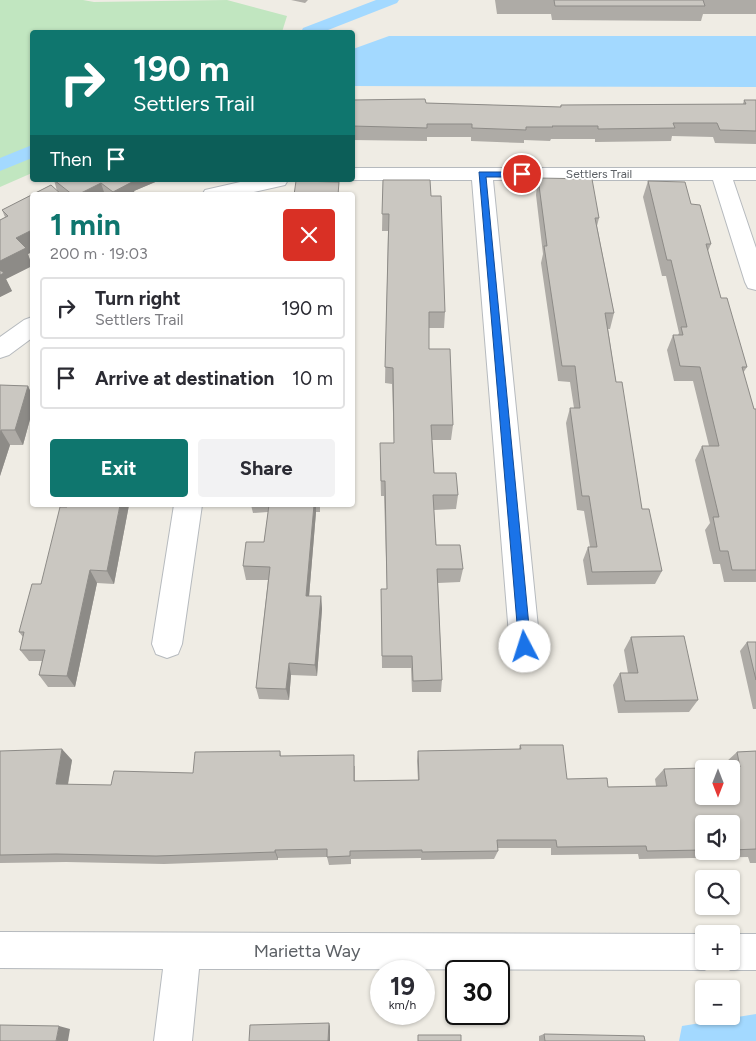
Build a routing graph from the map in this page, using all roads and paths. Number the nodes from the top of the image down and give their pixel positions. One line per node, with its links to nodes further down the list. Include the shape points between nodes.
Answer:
1 (355, 174): 2 (street, Settlers Trail)
2 (482, 174): 3 (street, Settlers Trail); 12 (street)
3 (720, 174): 4 (street, Settlers Trail); 7 (street)
4 (756, 174)
5 (269, 182): 6 (street)
6 (225, 192)
7 (756, 282)
8 (30, 327): 9 (street)
9 (0, 349)
10 (188, 507): 11 (street)
11 (167, 644)
12 (525, 647)
13 (0, 950): 14 (street, Marietta Way)
14 (184, 950): 15 (street, Marietta Way); 18 (street)
15 (695, 952)
16 (740, 952): 17 (street)
17 (756, 952)
18 (173, 1041)

